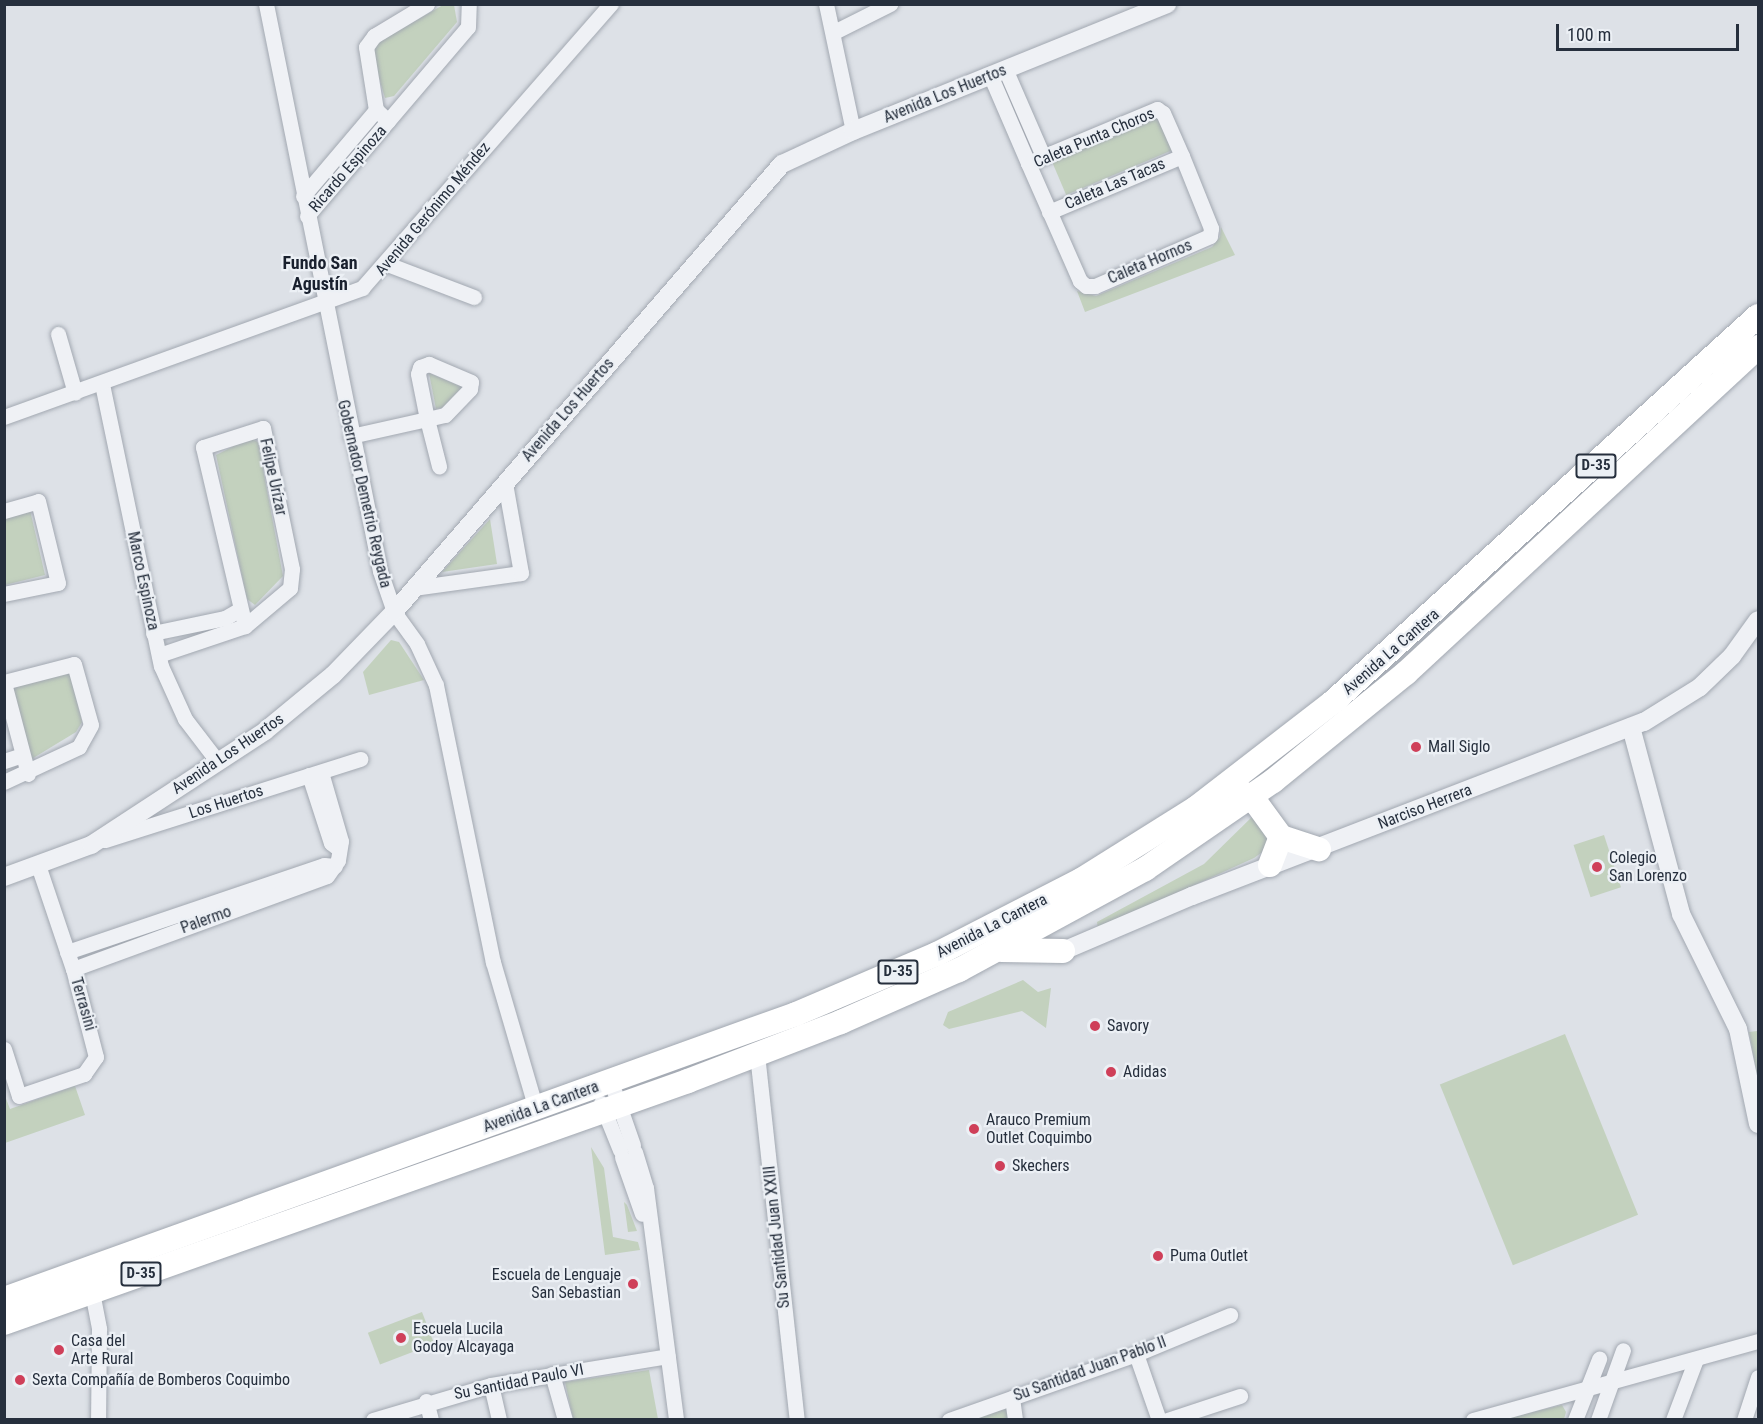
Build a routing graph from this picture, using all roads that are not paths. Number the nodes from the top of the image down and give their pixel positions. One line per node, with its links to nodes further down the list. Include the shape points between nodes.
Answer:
1 (427, 4): 10 (street, Ricardo Espinoza, via 368,43 365,56)
2 (469, 4): 11 (street, Ricardo Espinoza, via 468,27)
3 (611, 4): 19 (street, Avenida Gerónimo Méndez)
4 (826, 4): 8 (street)
5 (890, 4): 8 (street)
6 (268, 6): 16 (street, Gobernador Demetrio Reygada)
7 (1160, 6): 9 (street, Avenida Los Huertos)
8 (834, 32): 12 (street)
9 (998, 74): 12 (street, Avenida Los Huertos); 13 (street); 15 (street)
10 (376, 110): 11 (street, Ricardo Espinoza); 16 (street, Ricardo Espinoza)
11 (388, 121): 18 (street, Ricardo Espinoza)
12 (853, 131): 31 (street, Avenida Los Huertos, via 789,160 776,170)
13 (1043, 156): 14 (street, Caleta Punta Choros, via 1157,109 1163,113); 15 (street, Caleta Punta Choros)
14 (1182, 156): 17 (street, Caleta Las Tacas); 17 (street, Caleta Hornos, via 1211,228 1208,238 1090,286 1080,281)
15 (1028, 163): 17 (street, Caleta Punta Choros)
16 (303, 196): 18 (street, Gobernador Demetrio Reygada)
17 (1049, 212)
18 (307, 216): 21 (street, Gobernador Demetrio Reygada)
19 (387, 264): 20 (street); 21 (street, Avenida Gerónimo Méndez, via 362,288)
20 (474, 297)
21 (324, 305): 25 (street, Avenida Gerónimo Méndez); 29 (street, Gobernador Demetrio Reygada)
22 (1758, 316): 51 (highway, Avenida La Cantera / D-35, via 1393,652)
23 (58, 334): 26 (street)
24 (1758, 347): 52 (highway, Avenida La Cantera / D-35, via 1406,673)
25 (102, 384): 26 (street, Avenida Gerónimo Méndez); 39 (street, Marco Espinoza)
26 (75, 393): 27 (street, Avenida Gerónimo Méndez)
27 (4, 417)
28 (428, 419): 28 (street, via 445,415 471,384 468,378 429,364 418,371); 29 (street); 30 (street)
29 (351, 436): 36 (street, Gobernador Demetrio Reygada, via 380,571)
30 (439, 466)
31 (505, 483): 33 (street, Avenida Los Huertos); 33 (street, via 521,573)
32 (4, 511): 34 (street, via 38,501 58,583)
33 (413, 588): 36 (street, Avenida Los Huertos)
34 (4, 594)
35 (239, 610): 38 (street, Felipe Urízar); 38 (street, Felipe Urízar, via 203,447 263,428 293,576 286,592); 39 (street, via 225,618)
36 (394, 612): 47 (street, Avenida Los Huertos, via 313,694); 69 (street, Gobernador Demetrio Reygada, via 417,644 436,686 493,962)
37 (1758, 620): 40 (street, Narciso Herrera)
38 (245, 626): 41 (street, Felipe Urízar)
39 (153, 633): 41 (street, Marco Espinoza)
40 (1752, 637): 43 (street, Narciso Herrera, via 1700,687)
41 (159, 655): 47 (street, Marco Espinoza, via 177,704)
42 (4, 683): 44 (street); 48 (street, via 74,664 91,725 79,747)
43 (1631, 728): 55 (street, Narciso Herrera); 70 (street, via 1682,914 1738,1029)
44 (22, 754): 46 (street); 48 (street)
45 (360, 759): 49 (street, Los Huertos)
46 (4, 760)
47 (218, 762): 54 (street, Avenida Los Huertos)
48 (28, 774): 50 (street)
49 (315, 774): 54 (street, Los Huertos); 58 (street, via 331,843 339,849)
50 (4, 782)
51 (1229, 784): 52 (highway); 60 (highway, Avenida La Cantera / D-35)
52 (1250, 798): 53 (highway); 60 (highway, Avenida La Cantera / D-35, via 1145,870)
53 (1281, 837): 55 (highway); 57 (highway)
54 (91, 845): 56 (street, Avenida Los Huertos)
55 (1318, 849): 57 (street, Narciso Herrera)
56 (38, 865): 59 (street, Avenida Los Huertos); 63 (street, Terrasini)
57 (1270, 865): 62 (street, Narciso Herrera)
58 (335, 866): 63 (street, Palermo, via 324,865); 64 (street, Palermo, via 327,876)
59 (4, 877)
60 (1036, 917): 61 (highway, Avenida La Cantera / D-35); 62 (highway, via 1050,946); 67 (highway, Avenida La Cantera / D-35)
61 (996, 951): 62 (highway); 66 (highway, Avenida La Cantera / D-35, via 882,1004)
62 (1063, 951)
63 (67, 952): 64 (street, Terrasini)
64 (73, 969): 65 (street, Terrasini, via 96,1052 93,1066 84,1074 19,1096)
65 (4, 1049)
66 (757, 1054): 68 (highway, Avenida La Cantera / D-35); 95 (street, Su Santidad Juan XXIII)
67 (603, 1085): 68 (street); 69 (highway, Avenida La Cantera / D-35)
68 (611, 1108): 71 (highway, Avenida La Cantera / D-35); 78 (street, via 649,1234)
69 (536, 1109): 72 (highway, Avenida La Cantera / D-35)
70 (1758, 1124)
71 (92, 1292): 74 (highway, Avenida La Cantera / D-35); 89 (street, via 99,1329)
72 (4, 1299)
73 (1230, 1315): 77 (street, Su Santidad Juan Pablo II)
74 (4, 1323)
75 (1758, 1341): 80 (street)
76 (1623, 1350): 83 (street)
77 (1136, 1354): 87 (street, Su Santidad Juan Pablo II); 98 (street)
78 (668, 1356): 81 (street, Su Santidad Paulo VI); 94 (street)
79 (1599, 1359): 85 (street)
80 (1696, 1359): 83 (street); 103 (street)
81 (552, 1374): 84 (street, Su Santidad Paulo VI); 93 (street)
82 (1758, 1377): 104 (street)
83 (1611, 1382): 85 (street); 102 (street)
84 (490, 1385): 88 (street, Su Santidad Paulo VI); 92 (street)
85 (1587, 1389): 100 (street); 101 (street)
86 (1240, 1396): 99 (street)
87 (1012, 1398): 96 (street, Su Santidad Juan Pablo II); 97 (street)
88 (426, 1401): 90 (street, Su Santidad Paulo VI); 91 (street)
89 (98, 1419)
90 (373, 1419)
91 (431, 1419)
92 (499, 1419)
93 (565, 1419)
94 (676, 1419)
95 (797, 1419)
96 (949, 1419)
97 (1015, 1419)
98 (1159, 1419)
99 (1167, 1419)
100 (1473, 1419)
101 (1575, 1419)
102 (1598, 1419)
103 (1674, 1419)
104 (1744, 1419)

